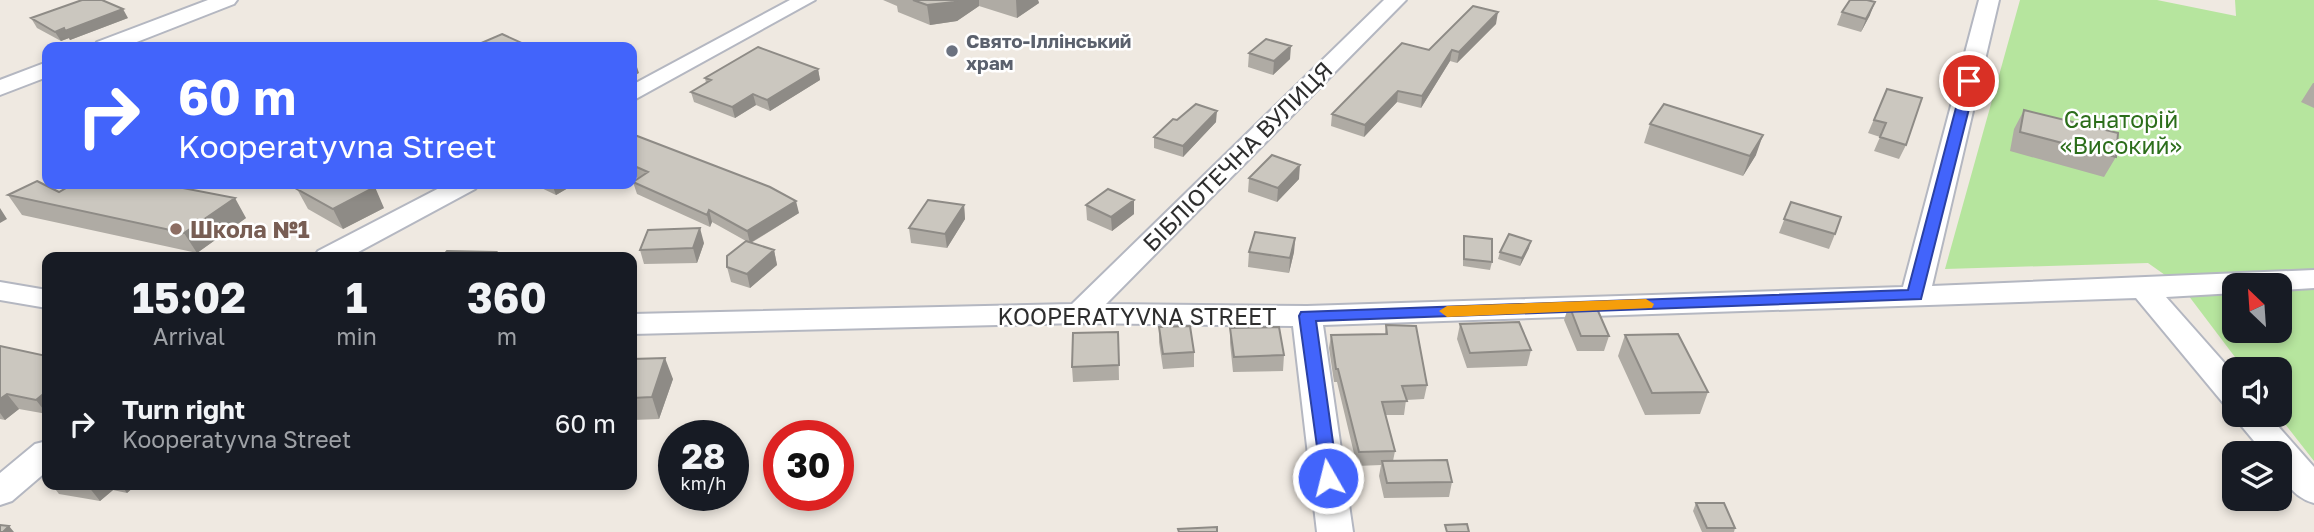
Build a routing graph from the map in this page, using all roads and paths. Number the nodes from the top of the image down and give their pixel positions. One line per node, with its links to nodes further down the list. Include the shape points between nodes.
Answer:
1 (227, 0): 5 (street)
2 (805, 0): 8 (street)
3 (1396, 0): 16 (street, БІБЛІОТЕЧНА ВУЛИЦЯ)
4 (1989, 0): 14 (street)
5 (118, 42)
6 (42, 71): 7 (street)
7 (0, 88)
8 (637, 91)
9 (457, 189): 10 (street)
10 (337, 252)
11 (2314, 279): 12 (street, KOOPERATYVNA STREET)
12 (2143, 288): 14 (street, KOOPERATYVNA STREET); 19 (street)
13 (0, 291): 15 (street)
14 (1915, 296): 17 (street, KOOPERATYVNA STREET)
15 (42, 298)
16 (1080, 313): 17 (street, KOOPERATYVNA STREET); 18 (street, KOOPERATYVNA STREET)
17 (1307, 316): 24 (street)
18 (637, 324)
19 (2222, 381)
20 (2260, 427): 22 (street)
21 (42, 457): 23 (street)
22 (2314, 490)
23 (0, 492)
24 (1335, 532)

